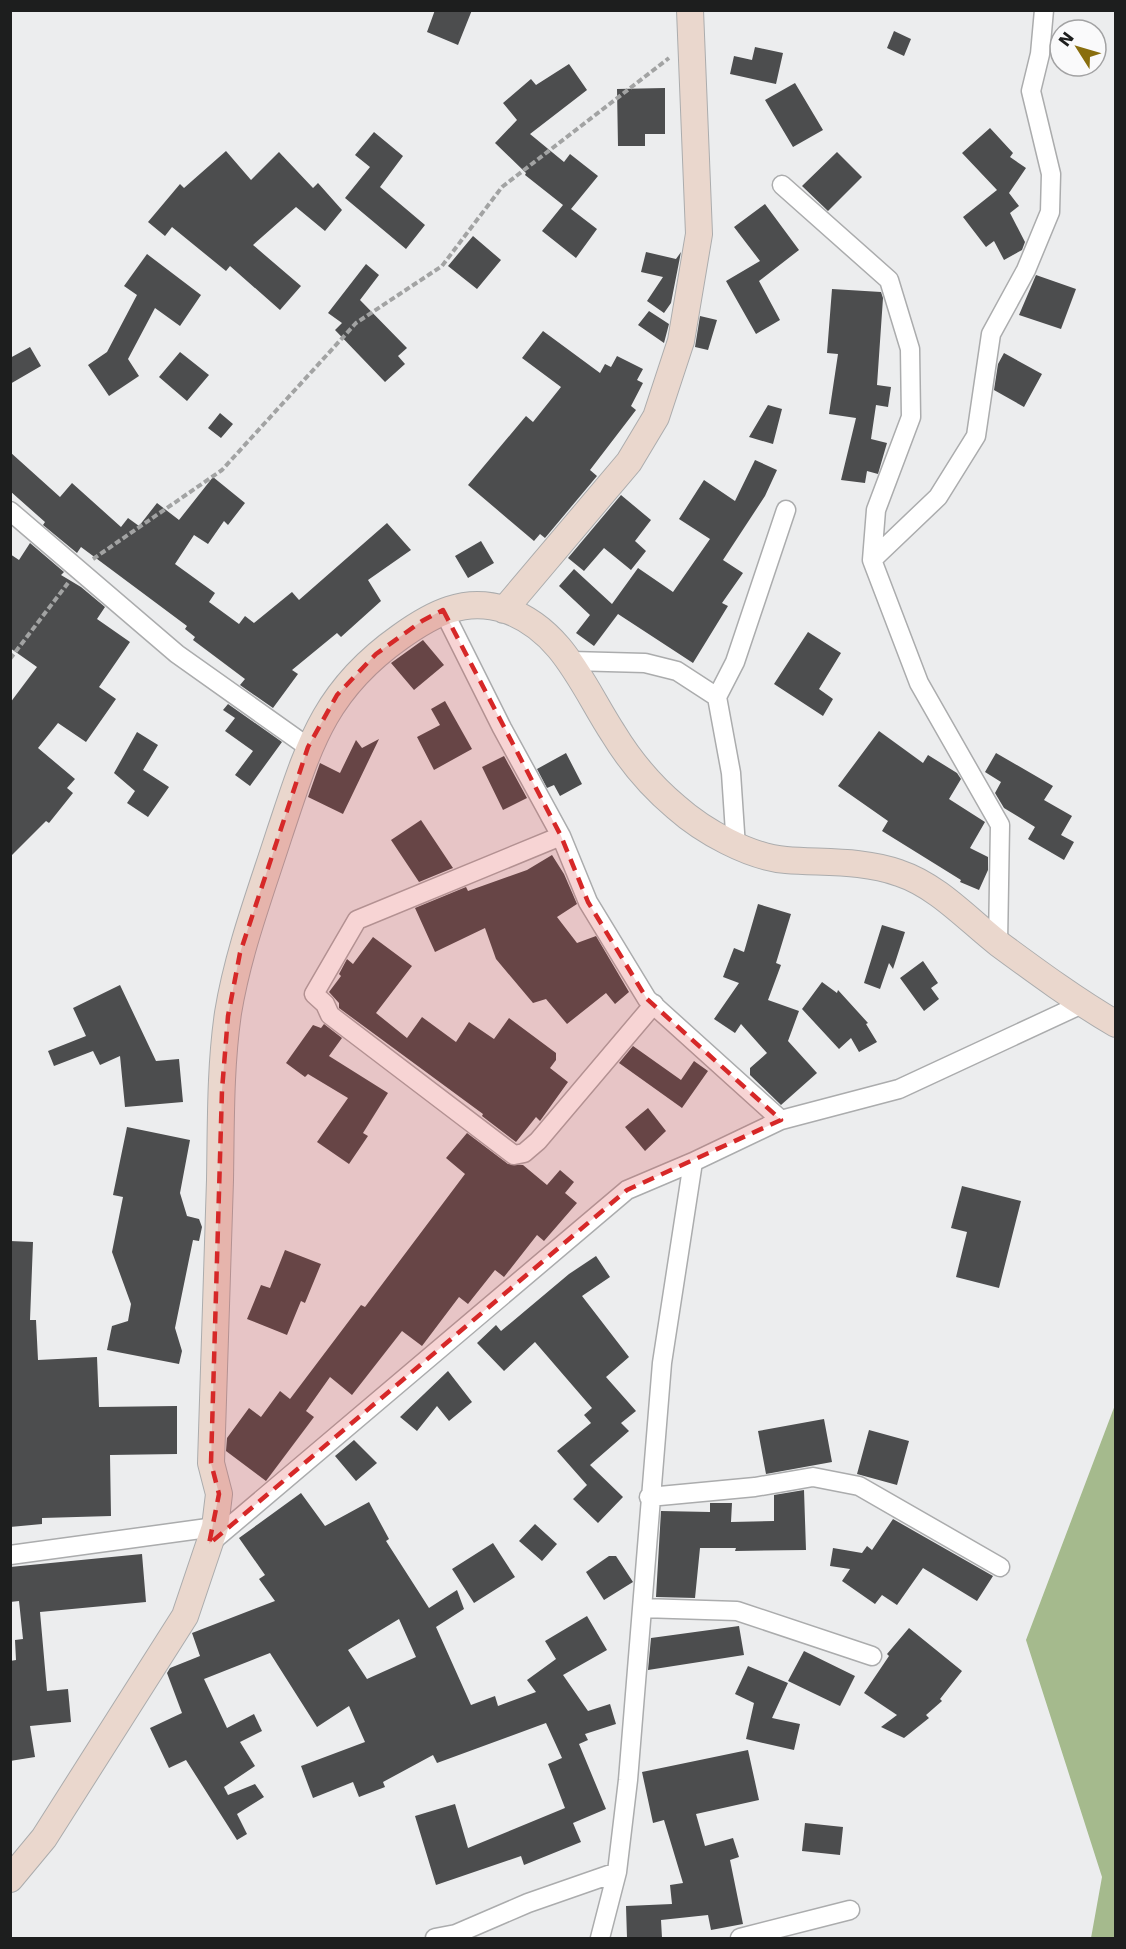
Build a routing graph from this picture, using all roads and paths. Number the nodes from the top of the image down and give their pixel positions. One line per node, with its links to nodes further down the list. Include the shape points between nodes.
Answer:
1 (690, 10): 3 (main road)
2 (1044, 10): 7 (street, via 1040,54 1031,91 1051,174 1050,212 1026,270 991,334 976,436 938,497)
3 (691, 41): 8 (path, via 502,187 442,266 356,324 222,470); 10 (main road, via 699,234 681,341 660,406 629,462)
4 (782, 185): 7 (street, via 890,280 910,349 910,417 876,510)
5 (786, 510): 13 (street, via 735,662)
6 (10, 511): 8 (street)
7 (872, 560): 17 (street, via 919,683 1000,825)
8 (78, 569): 11 (path); 14 (street, via 177,654)
9 (443, 610): 10 (main road, via 469,604); 14 (main road, via 376,654 337,695); 15 (street)
10 (504, 610): 12 (main road, via 531,623)
11 (10, 658)
12 (571, 662): 13 (street, via 645,663 678,671); 16 (main road, via 643,775 678,810)
13 (717, 697): 16 (street, via 730,773)
14 (308, 747): 24 (main road, via 240,953 228,1016 222,1090 212,1463 219,1494)
15 (561, 836): 18 (street, via 588,902 647,999); 18 (street, via 357,920 314,994 330,1015 514,1155 524,1153 538,1141)
16 (736, 847): 17 (main road, via 780,860 844,862 899,873 929,887)
17 (998, 943): 19 (main road)
18 (654, 1004): 21 (street)
19 (1082, 1004): 20 (main road); 21 (street, via 899,1089)
20 (1116, 1024)
21 (780, 1120): 22 (street)
22 (693, 1162): 23 (street, via 662,1363); 24 (street, via 627,1190)
23 (649, 1497): 26 (street, via 813,1477 859,1486); 27 (street)
24 (212, 1535): 25 (street); 30 (main road, via 185,1616 45,1838)
25 (10, 1555)
26 (1000, 1567)
27 (642, 1608): 28 (street, via 737,1611); 29 (street)
28 (872, 1656)
29 (617, 1872): 32 (street, via 528,1903 456,1934); 33 (street)
30 (10, 1879)
31 (850, 1910): 34 (street)
32 (435, 1938)
33 (600, 1938)
34 (740, 1938)

